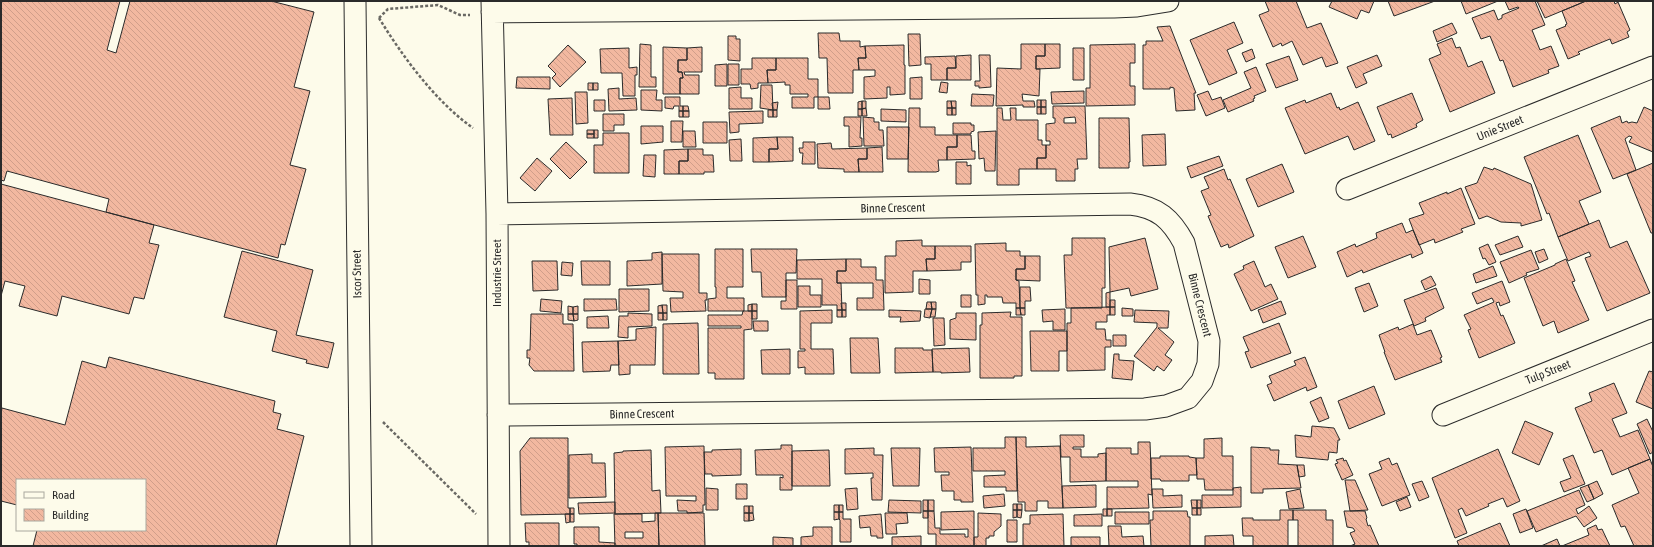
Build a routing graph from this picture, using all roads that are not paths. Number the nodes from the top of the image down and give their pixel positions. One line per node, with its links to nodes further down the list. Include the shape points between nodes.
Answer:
1 (1168, 1): 3 (street, via 1114,7)
2 (355, 3): 11 (street, Iscor Street)
3 (492, 6): 6 (street, Industrie Street)
4 (1653, 67): 5 (street, Unie Street)
5 (1347, 189)
6 (497, 214): 8 (street, Industrie Street); 8 (street, Binne Crescent, via 1130,204 1153,209 1177,230 1184,243 1209,341 1208,364 1202,380 1188,398 1166,406 1145,409)
7 (1653, 330): 9 (street, Tulp Street)
8 (498, 415): 10 (street, Industrie Street)
9 (1442, 415)
10 (499, 542)
11 (361, 546)

